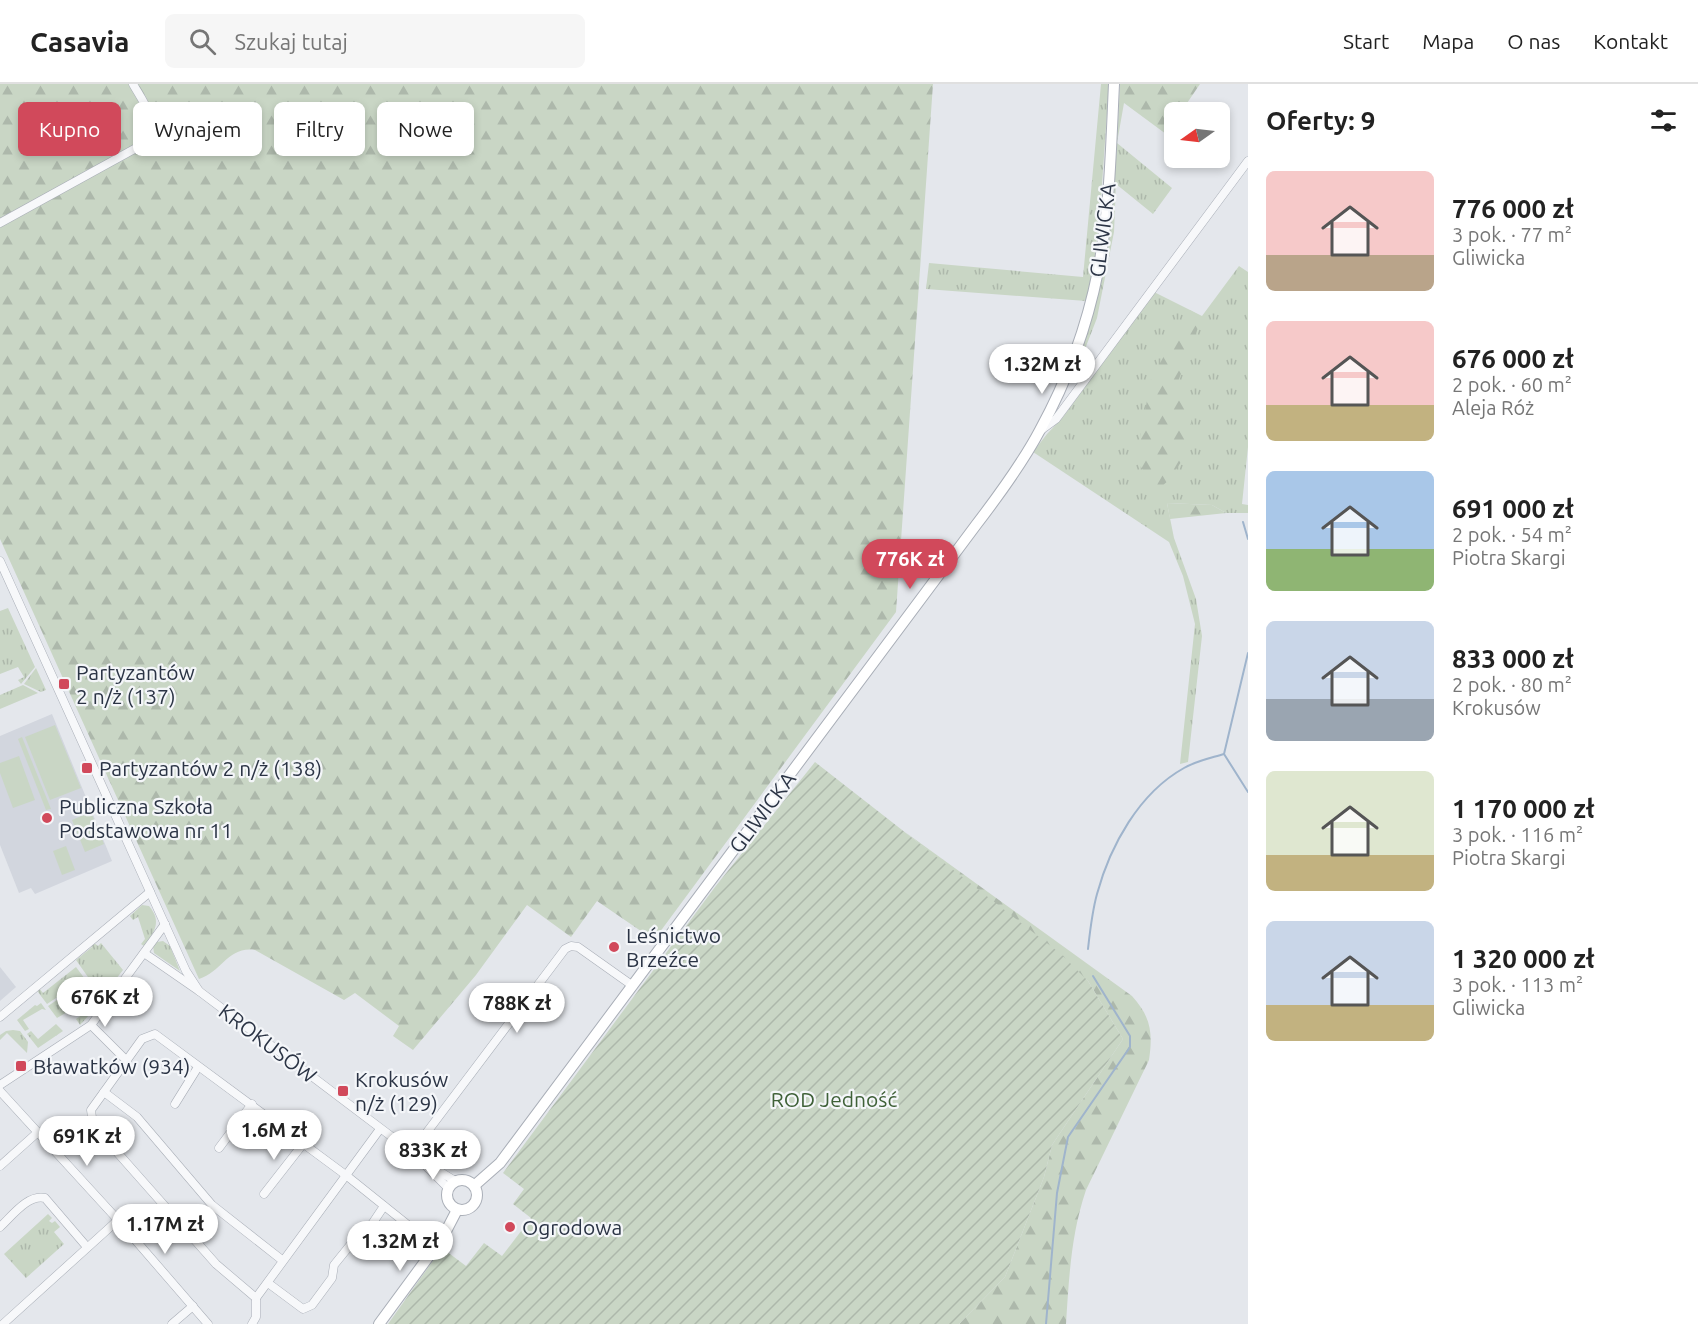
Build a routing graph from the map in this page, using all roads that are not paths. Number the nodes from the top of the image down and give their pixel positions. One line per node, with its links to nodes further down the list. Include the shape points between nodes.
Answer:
1 (133, 84): 4 (street, via 150,114 152,129 147,142)
2 (1114, 84): 5 (main road, GLIWICKA, via 1101,253 1089,308)
3 (1248, 160): 6 (street, GLIWICKA)
4 (0, 223)
5 (1067, 371): 6 (street); 7 (main road, GLIWICKA)
6 (1085, 380): 7 (street, GLIWICKA, via 1056,419)
7 (1040, 431): 12 (main road, GLIWICKA, via 1018,468)
8 (0, 561): 9 (street)
9 (150, 892): 10 (street); 14 (street)
10 (165, 924): 11 (street); 13 (street)
11 (144, 953): 13 (street, KROKUSÓW); 15 (street)
12 (633, 986): 27 (street, via 578,947 565,950); 31 (main road, GLIWICKA, via 500,1163)
13 (199, 991): 23 (street, KROKUSÓW)
14 (0, 1017)
15 (91, 1025): 16 (street); 18 (street)
16 (127, 1061): 17 (street, via 142,1040 155,1034); 20 (street)
17 (198, 1068): 21 (street); 22 (street)
18 (0, 1085)
19 (0, 1091): 24 (street)
20 (104, 1092): 39 (street, via 137,1117 212,1205); 41 (street, via 91,1110 93,1125 216,1264)
21 (175, 1104)
22 (252, 1104): 25 (street); 26 (street)
23 (380, 1129): 27 (street, KROKUSÓW); 29 (street)
24 (38, 1132): 28 (street); 35 (street)
25 (303, 1144): 29 (street); 32 (street)
26 (219, 1148)
27 (412, 1152): 30 (street, KROKUSÓW)
28 (0, 1166)
29 (347, 1176): 33 (street); 39 (street)
30 (452, 1185): 31 (main road, via 466,1180); 34 (main road, via 448,1201)
31 (475, 1185): 34 (main road, via 478,1197 474,1205)
32 (264, 1194)
33 (384, 1206): 37 (street); 40 (street, via 360,1242 351,1244 334,1265 332,1278 312,1305 303,1310)
34 (457, 1210): 48 (main road, via 443,1238)
35 (118, 1220): 38 (street); 42 (street)
36 (0, 1227): 38 (street, via 38,1196 45,1198)
37 (413, 1229)
38 (87, 1247): 44 (street)
39 (282, 1260): 40 (street)
40 (268, 1283): 41 (street)
41 (256, 1298): 43 (street)
42 (193, 1306): 45 (street); 46 (street)
43 (254, 1321): 47 (street)
44 (3, 1324)
45 (172, 1324)
46 (208, 1324)
47 (265, 1324)
48 (379, 1324)

